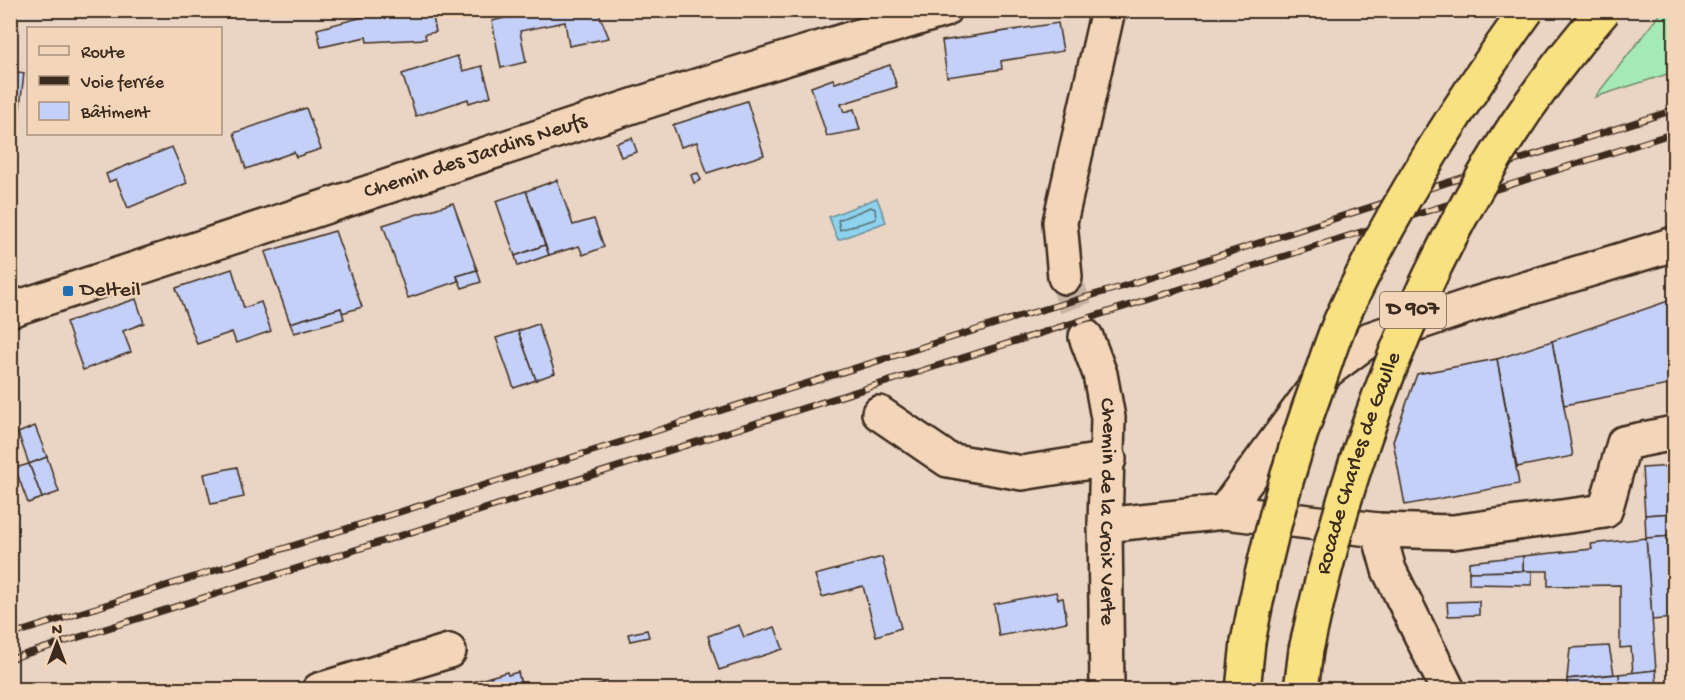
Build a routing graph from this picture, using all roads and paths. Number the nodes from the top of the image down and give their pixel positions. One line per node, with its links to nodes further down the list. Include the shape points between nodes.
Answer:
1 (944, 10): 7 (street, Chemin des Jardins Neufs, via 654,99)
2 (1108, 10): 6 (street, via 1060,222)
3 (1527, 10): 18 (highway, D 907, bridge, via 1429,156 1342,319 1303,423 1280,499 1258,588)
4 (1605, 10): 19 (highway, Rocade Charles de Gaulle / D 907, bridge, via 1563,57 1506,144 1457,222 1416,303 1343,498 1306,650)
5 (1674, 244): 12 (street, via 1370,339 1327,371)
6 (1065, 278)
7 (10, 310)
8 (1086, 337): 11 (street, Chemin de la Croix Verte, via 1100,374 1108,418)
9 (879, 413): 11 (street, via 948,460 1022,473)
10 (1674, 433): 14 (street, via 1624,443 1605,511 1453,532)
11 (1109, 459): 13 (street, Chemin de la Croix Verte)
12 (1224, 512): 13 (street); 14 (street)
13 (1105, 525): 17 (street, Chemin de la Croix Verte)
14 (1378, 530): 20 (street, via 1389,570)
15 (449, 651): 16 (street)
16 (319, 690)
17 (1107, 690)
18 (1243, 690)
19 (1301, 690)
20 (1448, 690)

